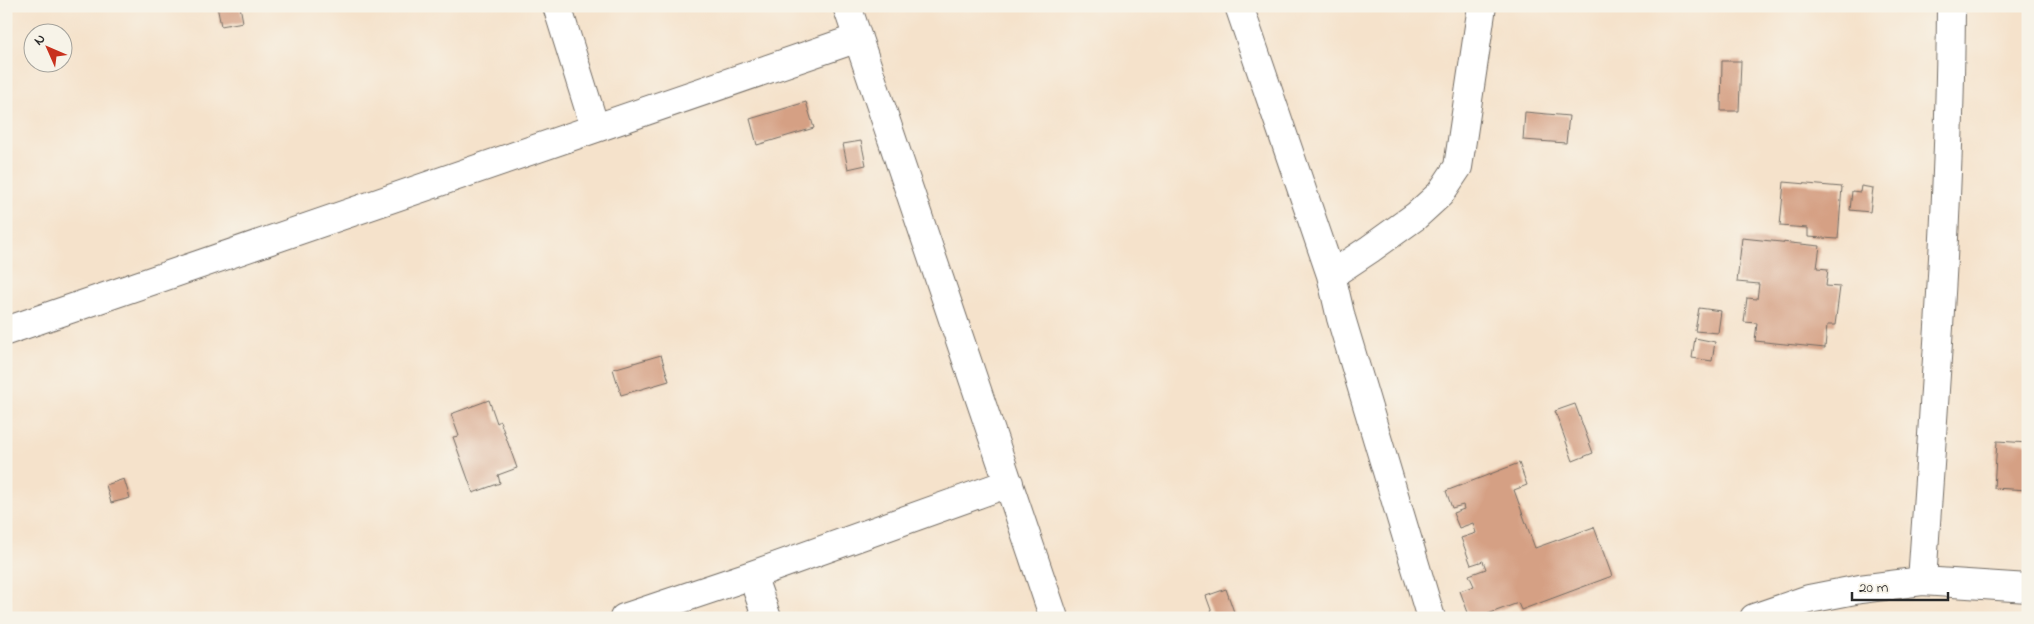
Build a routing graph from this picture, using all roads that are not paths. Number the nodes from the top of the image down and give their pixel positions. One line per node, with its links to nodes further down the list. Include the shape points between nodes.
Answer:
1 (557, 6): 7 (street)
2 (847, 6): 6 (street)
3 (1239, 6): 8 (street)
4 (1482, 6): 8 (street, via 1458,167 1440,194 1416,216)
5 (1951, 6): 12 (street, via 1939,327)
6 (858, 38): 7 (street); 10 (street)
7 (596, 128): 9 (street)
8 (1331, 275): 18 (street)
9 (6, 331)
10 (1008, 483): 11 (street); 17 (street)
11 (752, 575): 15 (street); 16 (street)
12 (1922, 581): 13 (street); 14 (street, via 1860,588)
13 (2028, 588)
14 (1800, 609): 19 (street)
15 (624, 618)
16 (767, 618)
17 (1054, 618)
18 (1431, 618)
19 (1754, 618)

